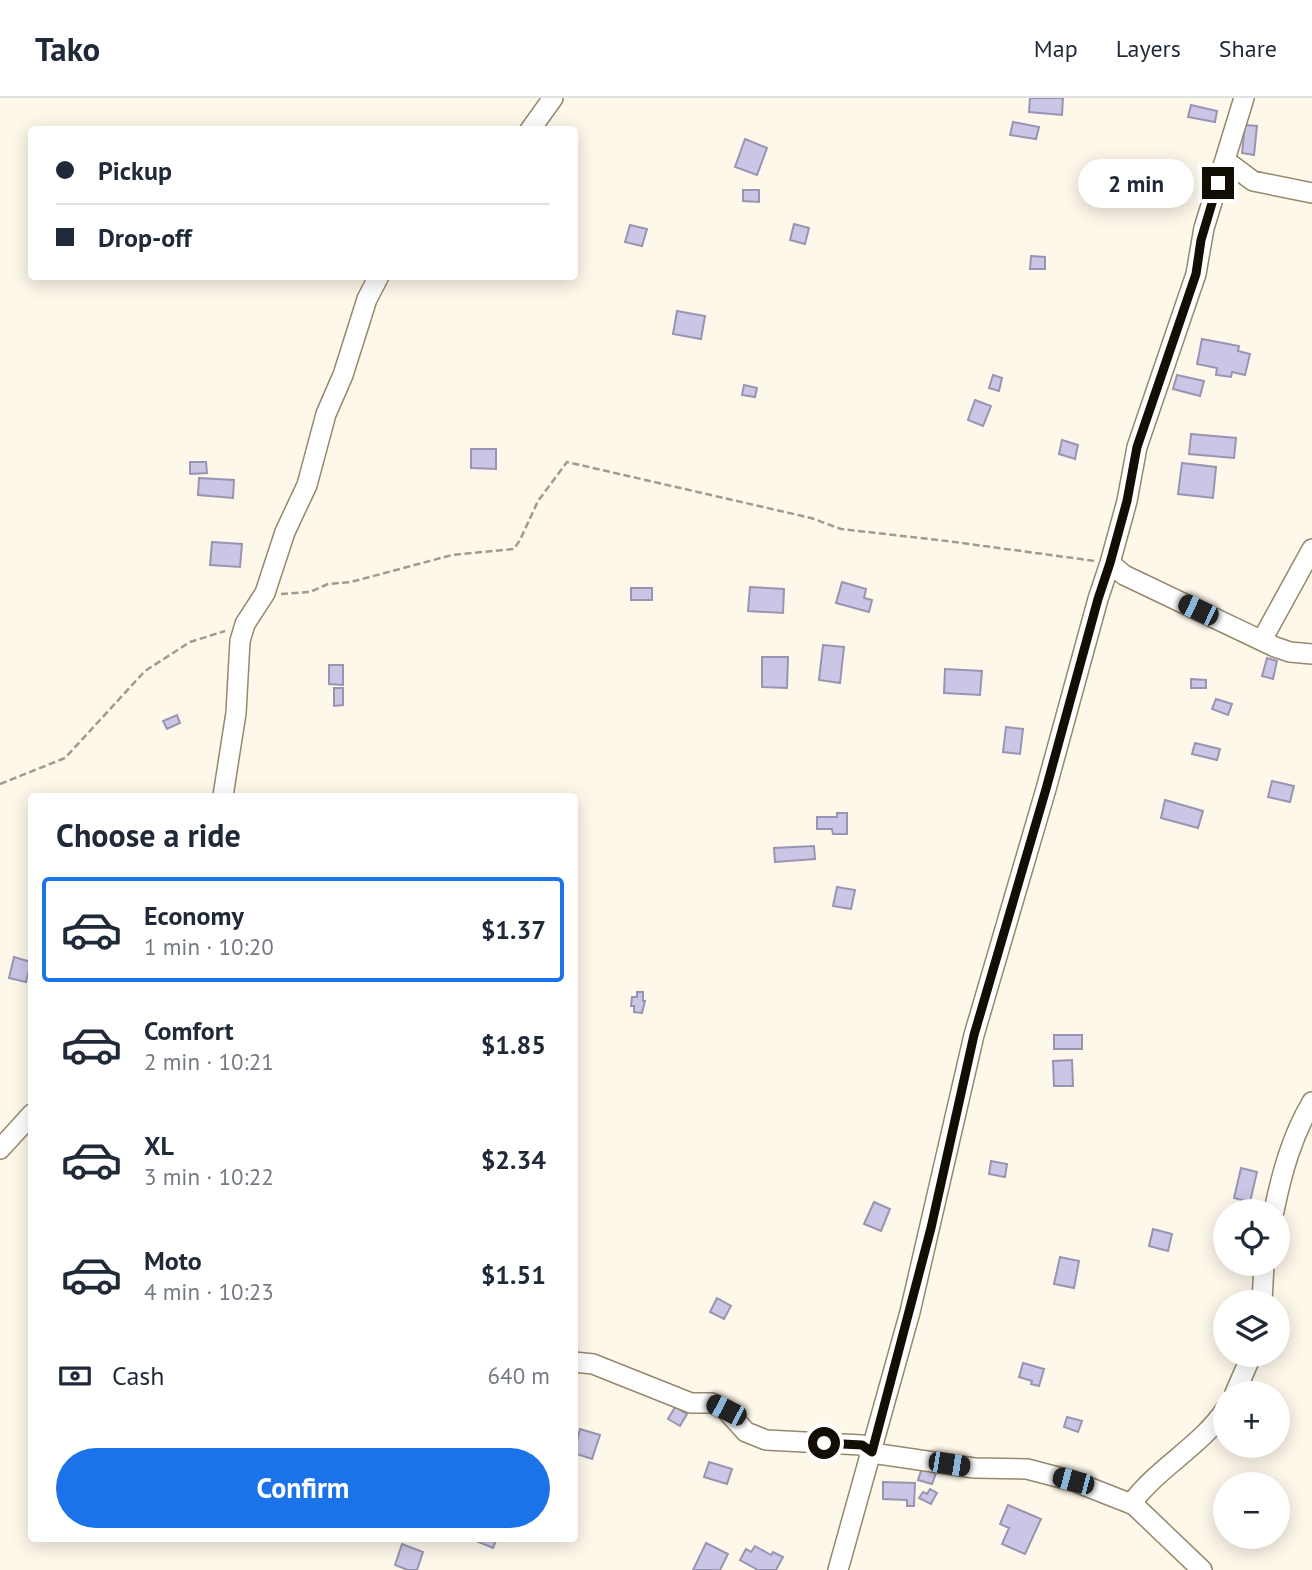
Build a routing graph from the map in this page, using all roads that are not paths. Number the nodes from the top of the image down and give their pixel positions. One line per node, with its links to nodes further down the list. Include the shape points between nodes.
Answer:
1 (553, 98): 3 (street)
2 (1244, 98): 4 (street)
3 (533, 126)
4 (1225, 160): 5 (street, via 1253,181); 8 (street, via 1204,228 1196,274 1137,447)
5 (1312, 193)
6 (377, 280): 11 (street, via 326,414 307,485 265,593 245,624)
7 (1312, 550): 9 (street)
8 (1110, 563): 9 (street, via 1124,575); 18 (street, via 974,1035 931,1228)
9 (1262, 640): 10 (street, via 1290,652)
10 (1312, 654)
11 (224, 793)
12 (1312, 1102): 15 (street, via 1296,1132)
13 (28, 1118): 14 (street)
14 (0, 1149)
15 (1277, 1199)
16 (578, 1362): 18 (street, via 593,1364 691,1403 712,1403 726,1410 746,1432 766,1440 862,1445)
17 (1213, 1424): 19 (street, via 1145,1484)
18 (872, 1452): 19 (street, via 974,1468 1027,1469); 20 (street)
19 (1130, 1504): 21 (street)
20 (838, 1570)
21 (1202, 1570)

